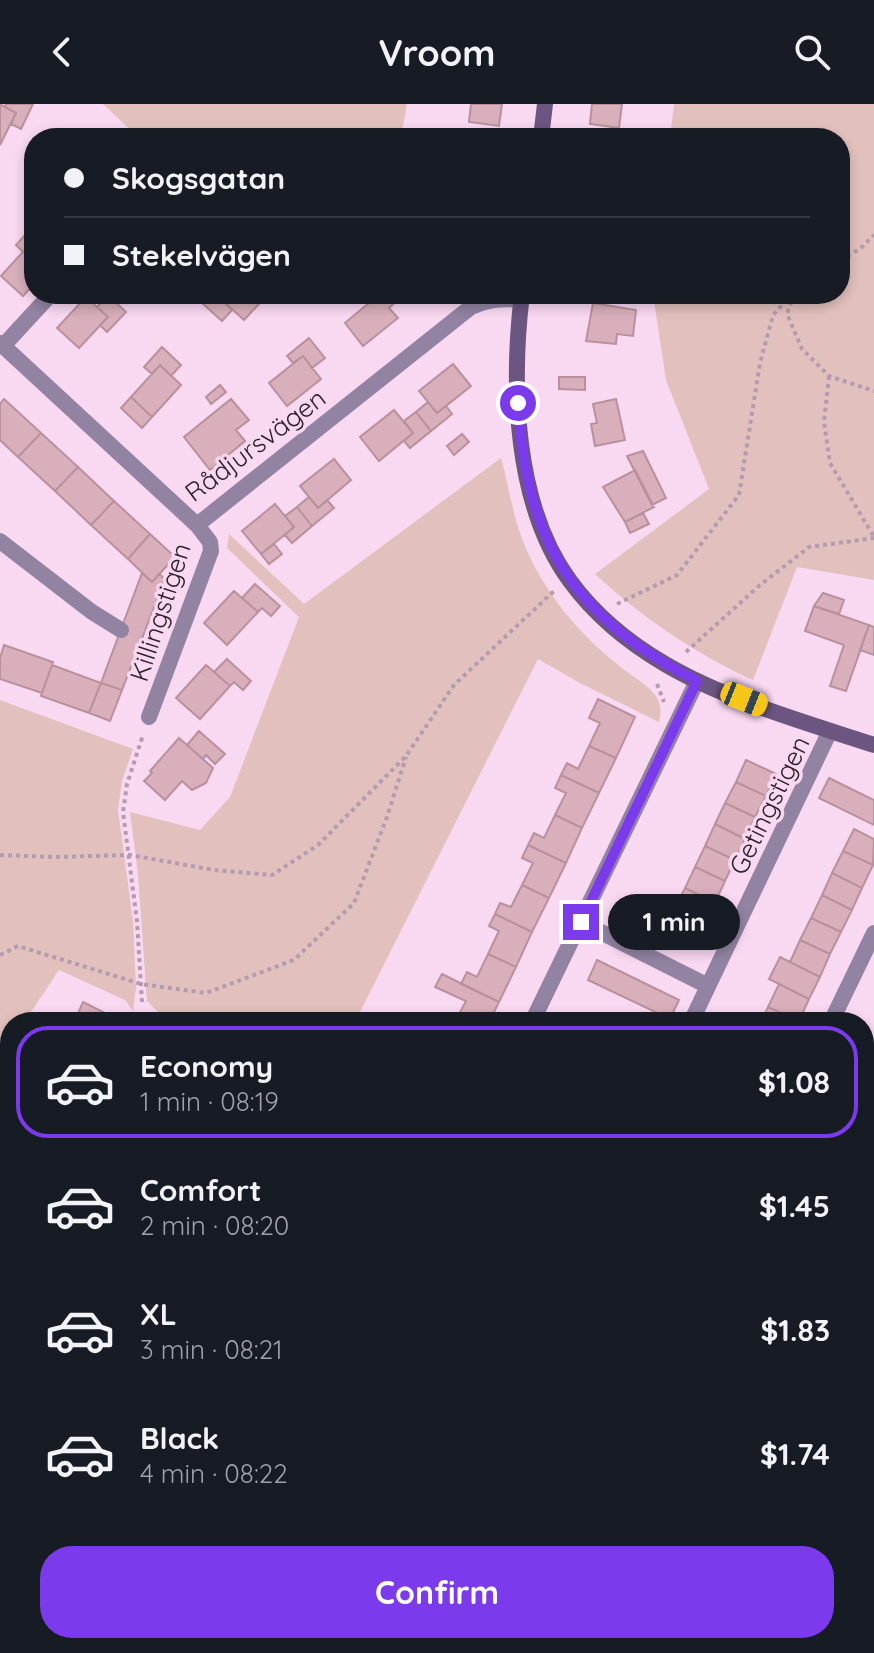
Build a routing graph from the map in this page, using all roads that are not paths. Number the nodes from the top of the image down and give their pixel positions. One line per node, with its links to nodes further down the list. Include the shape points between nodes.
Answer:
1 (545, 104): 2 (street)
2 (542, 128)
3 (41, 304): 6 (street, Rådjursvägen)
4 (477, 304): 7 (street, Rådjursvägen)
5 (521, 304): 10 (street, via 518,403 524,465 541,523 568,579 587,603 630,640)
6 (2, 344): 7 (street, Rådjursvägen)
7 (197, 525): 11 (street, Killingstigen, via 211,551)
8 (0, 541): 9 (street)
9 (121, 630)
10 (697, 681): 12 (street); 14 (street)
11 (149, 717)
12 (830, 731): 13 (street); 16 (street, Getingstigen)
13 (874, 745)
14 (581, 922): 16 (street); 17 (street)
15 (874, 933): 19 (street)
16 (708, 986): 18 (street, Getingstigen)
17 (537, 1012)
18 (696, 1012)
19 (836, 1012)

